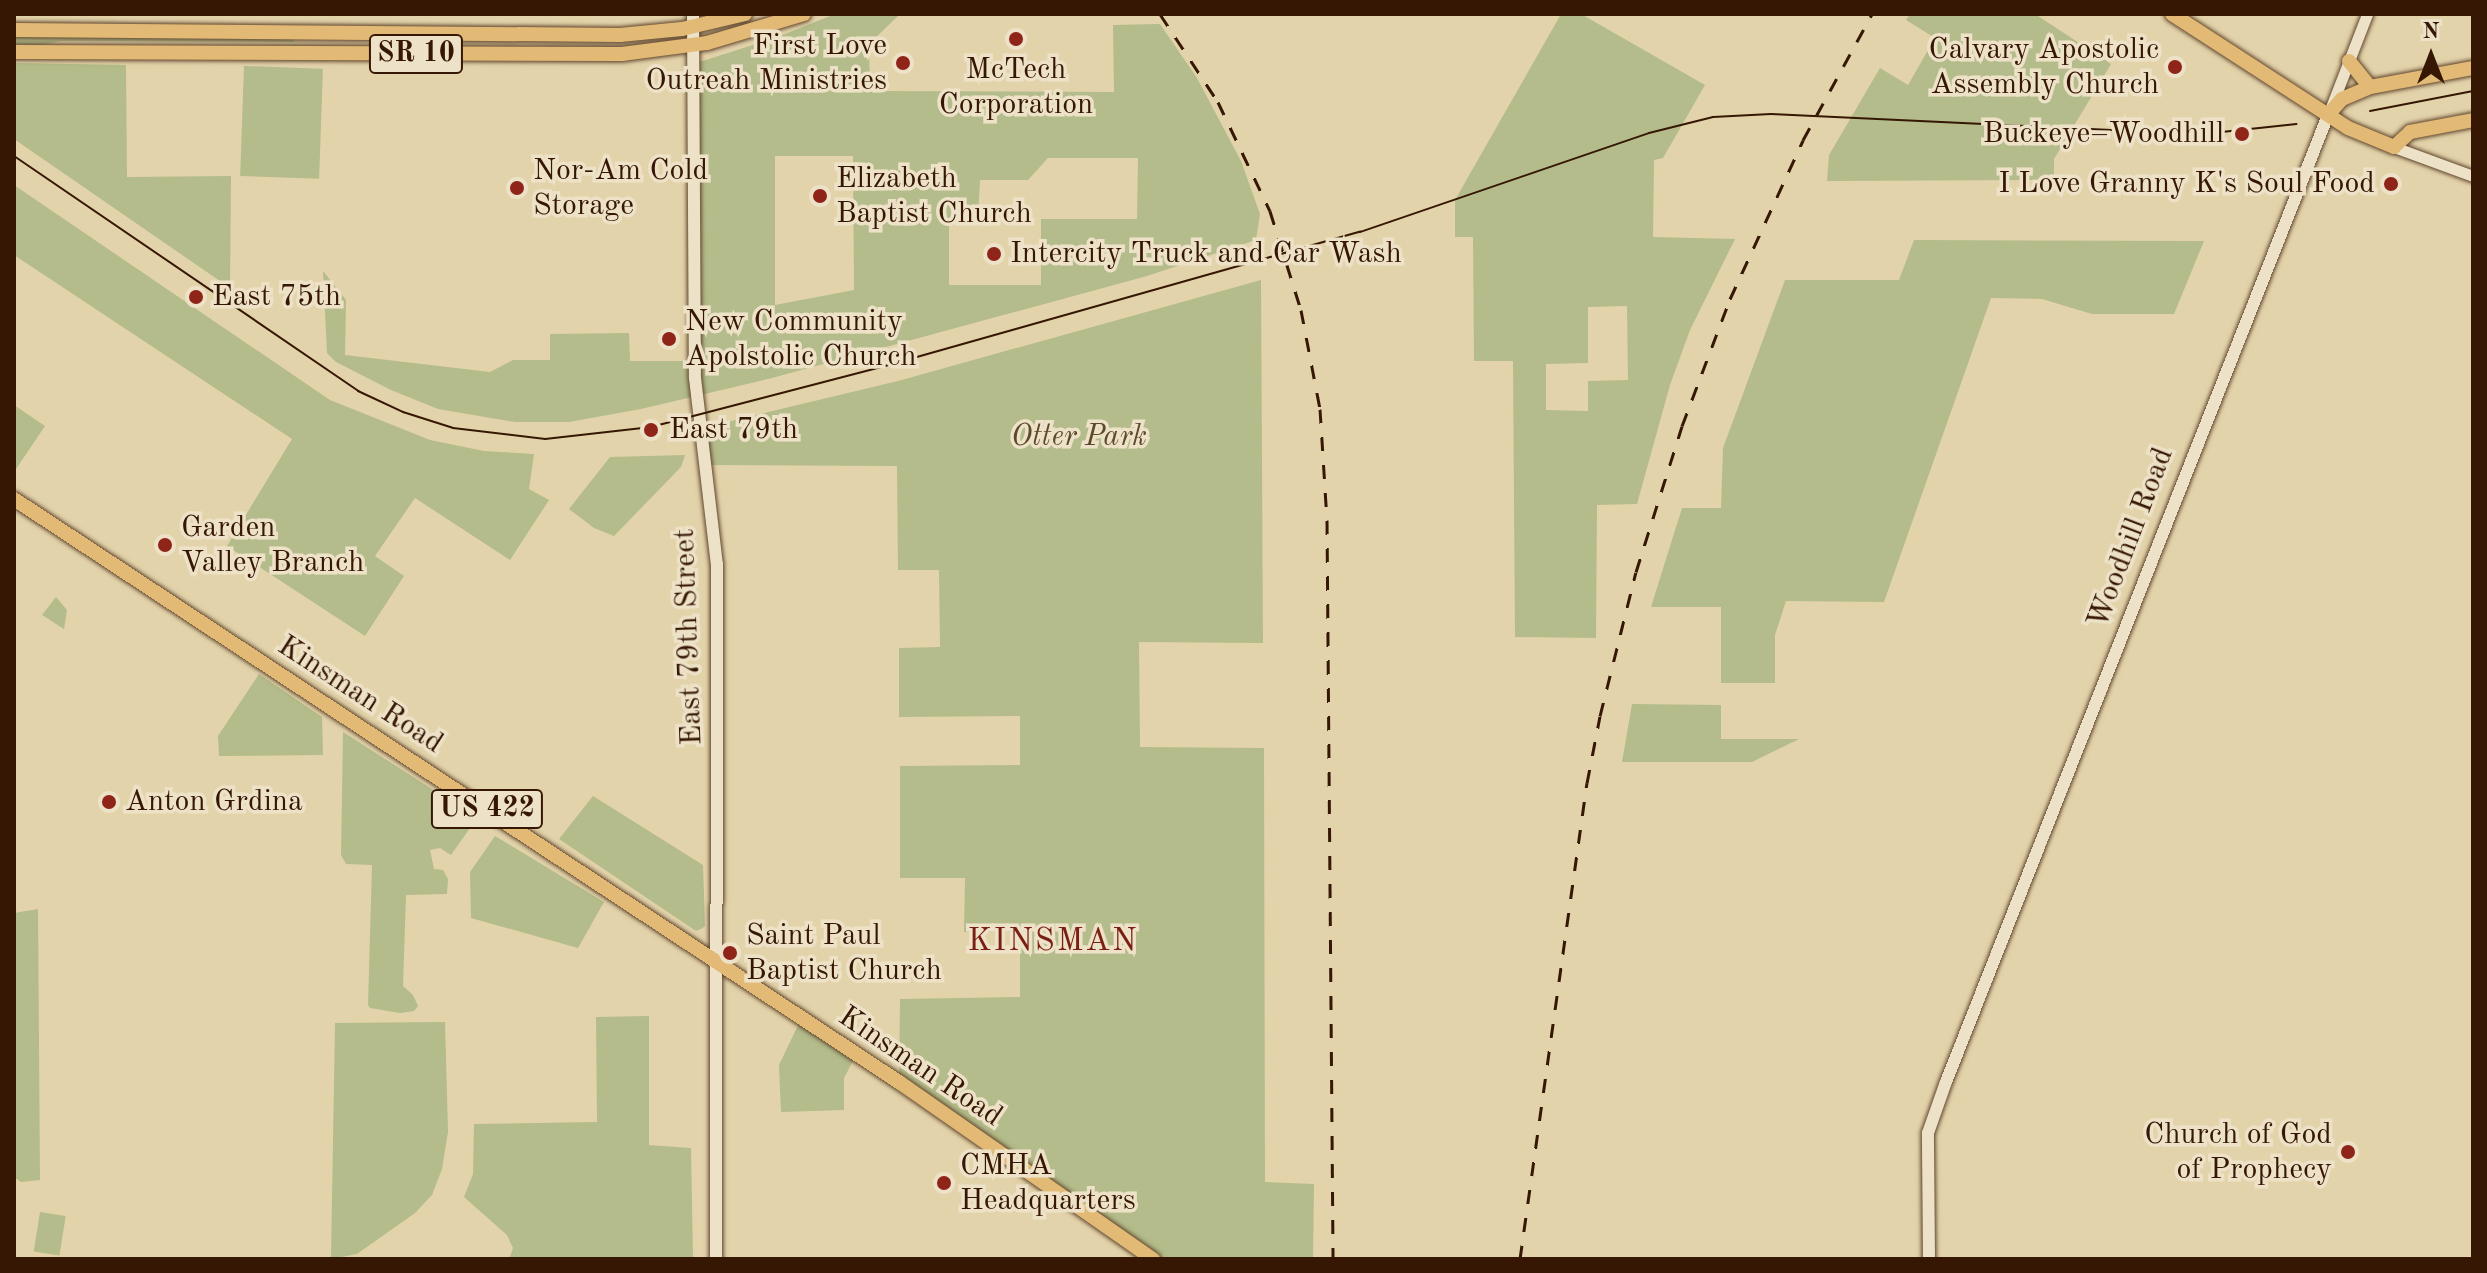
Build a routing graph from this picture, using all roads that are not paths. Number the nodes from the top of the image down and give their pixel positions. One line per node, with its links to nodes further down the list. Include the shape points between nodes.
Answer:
1 (745, 14): 5 (main road, SR 10)
2 (804, 14): 7 (main road, SR 10)
3 (2172, 14): 12 (main road)
4 (2367, 14): 9 (street, Woodhill Road)
5 (693, 20): 6 (main road, SR 10, via 590,35); 7 (main road, East 79th Street)
6 (14, 30)
7 (693, 46): 8 (main road, SR 10, via 588,55); 17 (main road, East 79th Street, via 695,378 717,564)
8 (14, 52)
9 (2349, 61): 11 (main road); 12 (street, Woodhill Road)
10 (2473, 68): 11 (main road)
11 (2370, 87): 12 (main road, via 2342,99)
12 (2328, 115): 14 (main road); 20 (main road, Woodhill Road, via 1928,1133)
13 (2473, 120): 14 (main road, via 2410,132)
14 (2394, 147): 15 (street)
15 (2473, 176)
16 (14, 499): 17 (main road, Kinsman Road / US 422)
17 (715, 963): 18 (main road, East 79th Street); 19 (main road, Kinsman Road / US 422, via 899,1082)
18 (716, 1259)
19 (1153, 1259)
20 (1929, 1259)

